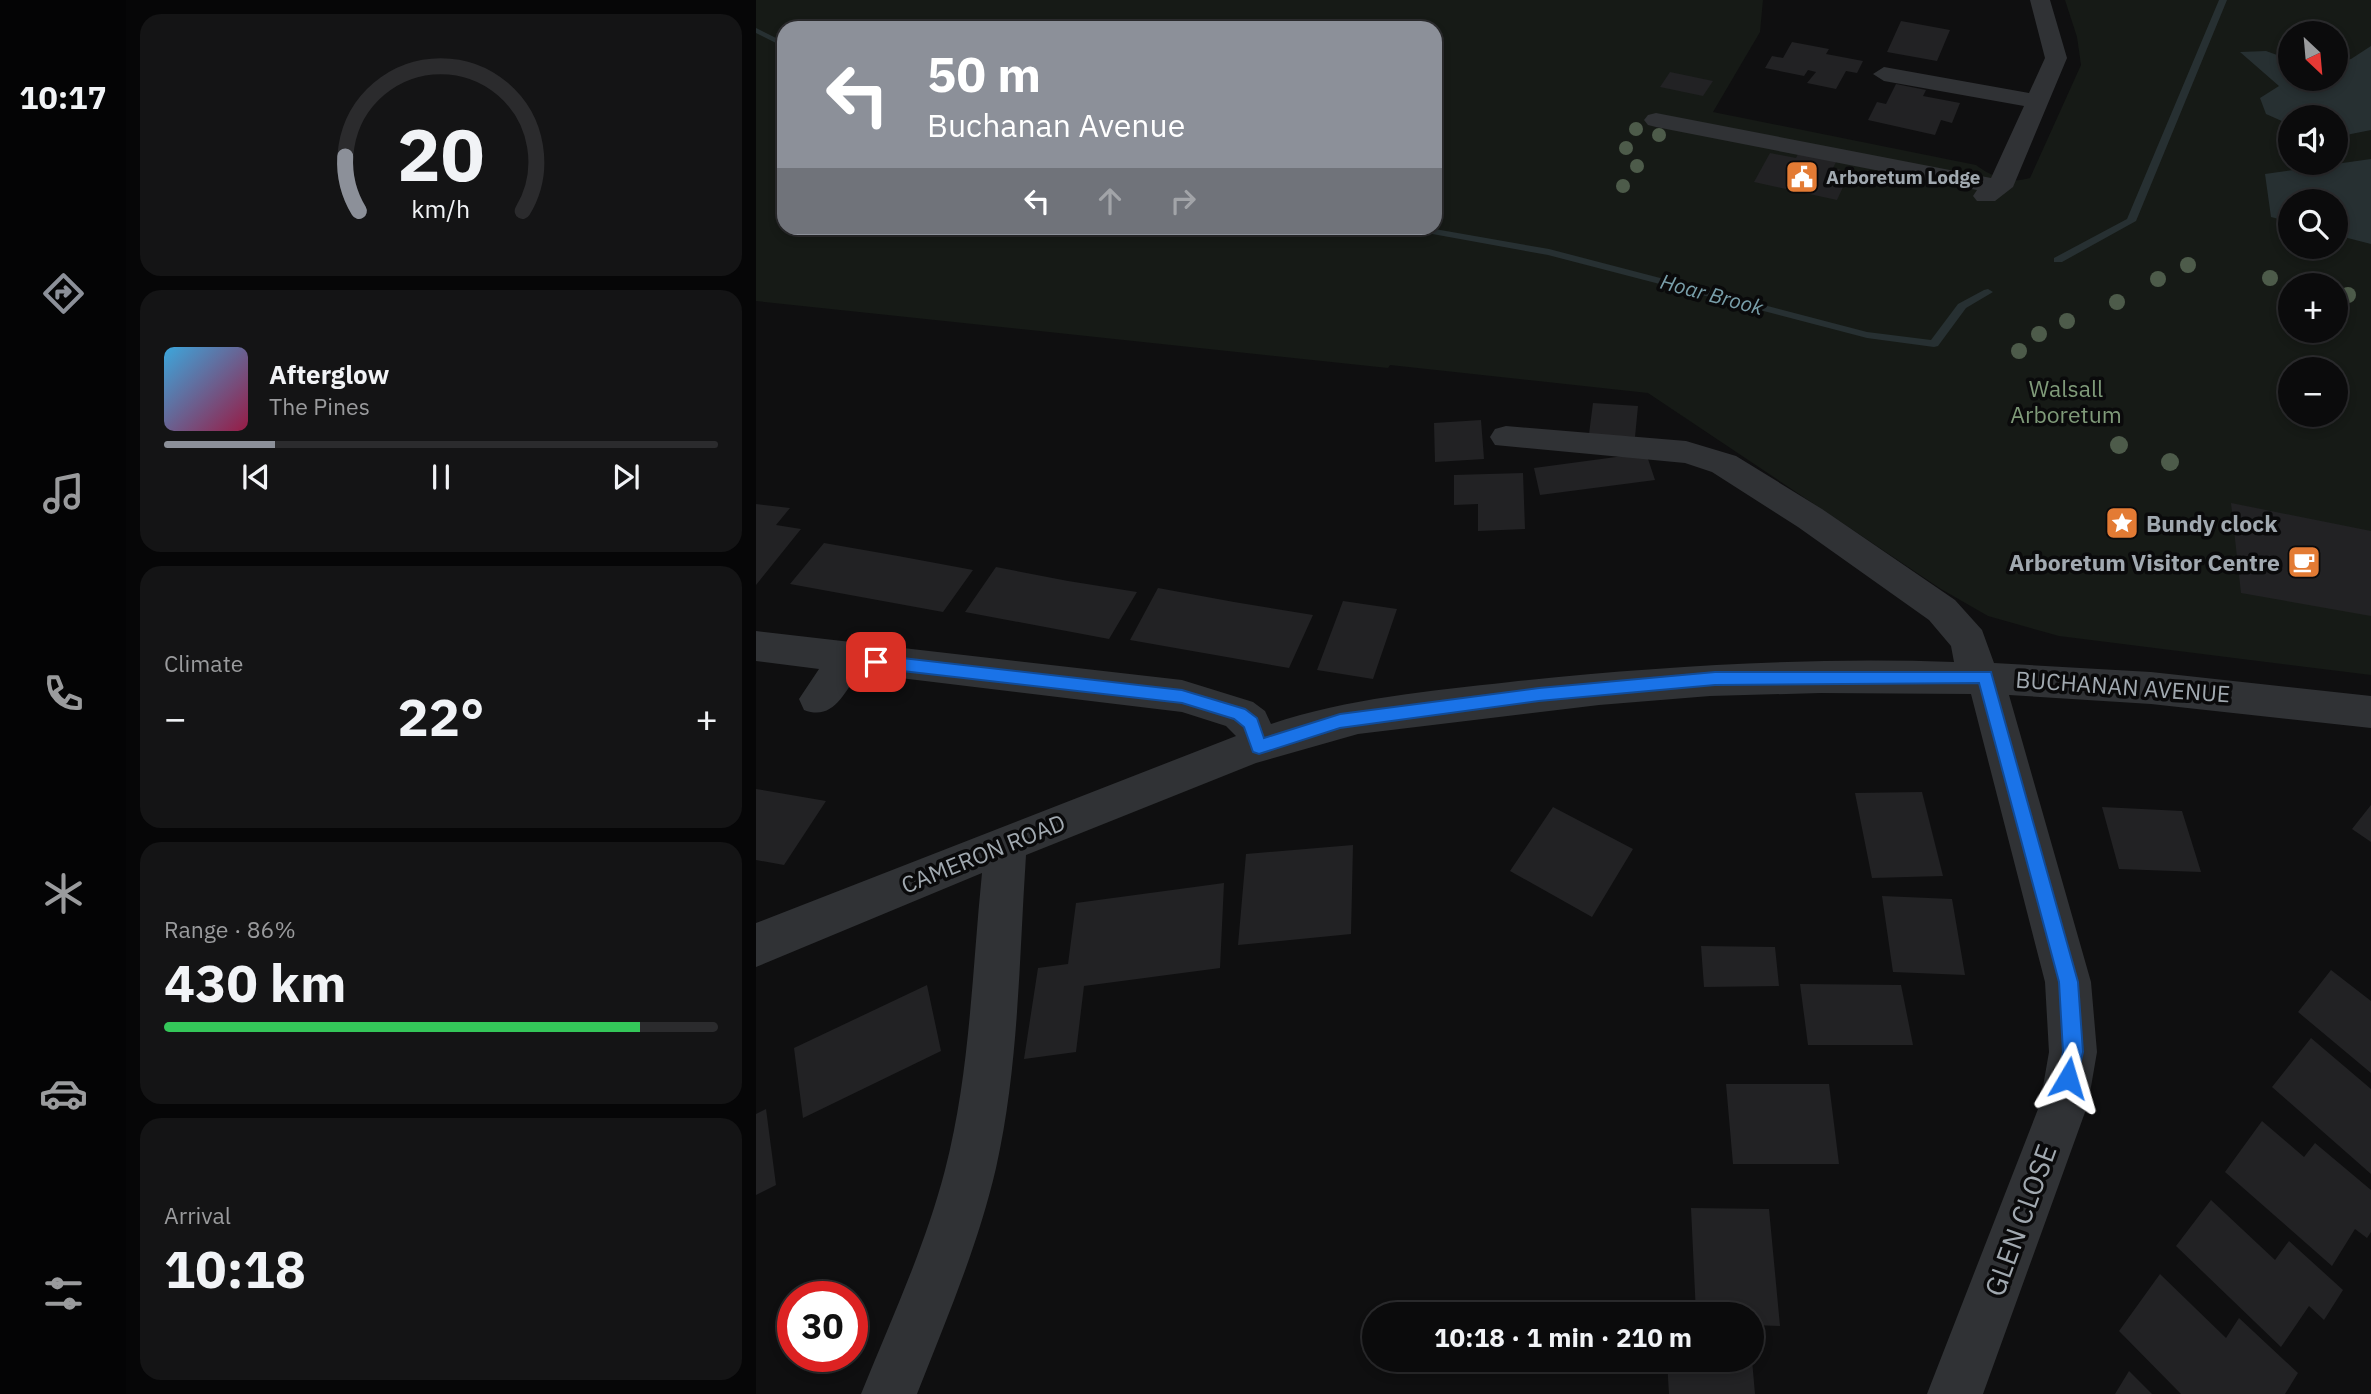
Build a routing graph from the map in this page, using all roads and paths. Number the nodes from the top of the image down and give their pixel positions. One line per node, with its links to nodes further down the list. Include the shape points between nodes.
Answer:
1 (2040, 0): 3 (street, via 2056,58)
2 (1884, 74): 3 (street)
3 (2037, 102): 4 (street, via 1993,192)
4 (1656, 120)
5 (1506, 437): 8 (street, GLEN CLOSE, via 1686,452 1724,464 1942,610 1969,641)
6 (756, 646): 7 (street)
7 (848, 659): 9 (street); 11 (street, via 1182,696 1239,714 1251,723)
8 (1981, 676): 10 (street, BUCHANAN AVENUE, via 2238,695); 11 (street, BUCHANAN AVENUE, via 1715,678 1539,695 1340,721); 16 (street, GLEN CLOSE, via 2068,982 2073,1052 2064,1104)
9 (818, 699)
10 (2371, 712)
11 (1259, 747): 12 (street, BUCHANAN AVENUE)
12 (1210, 763): 13 (street, CAMERON ROAD)
13 (1006, 844): 14 (street, CAMERON ROAD); 15 (street, via 977,1135 956,1224)
14 (756, 945)
15 (889, 1394)
16 (1955, 1394)

